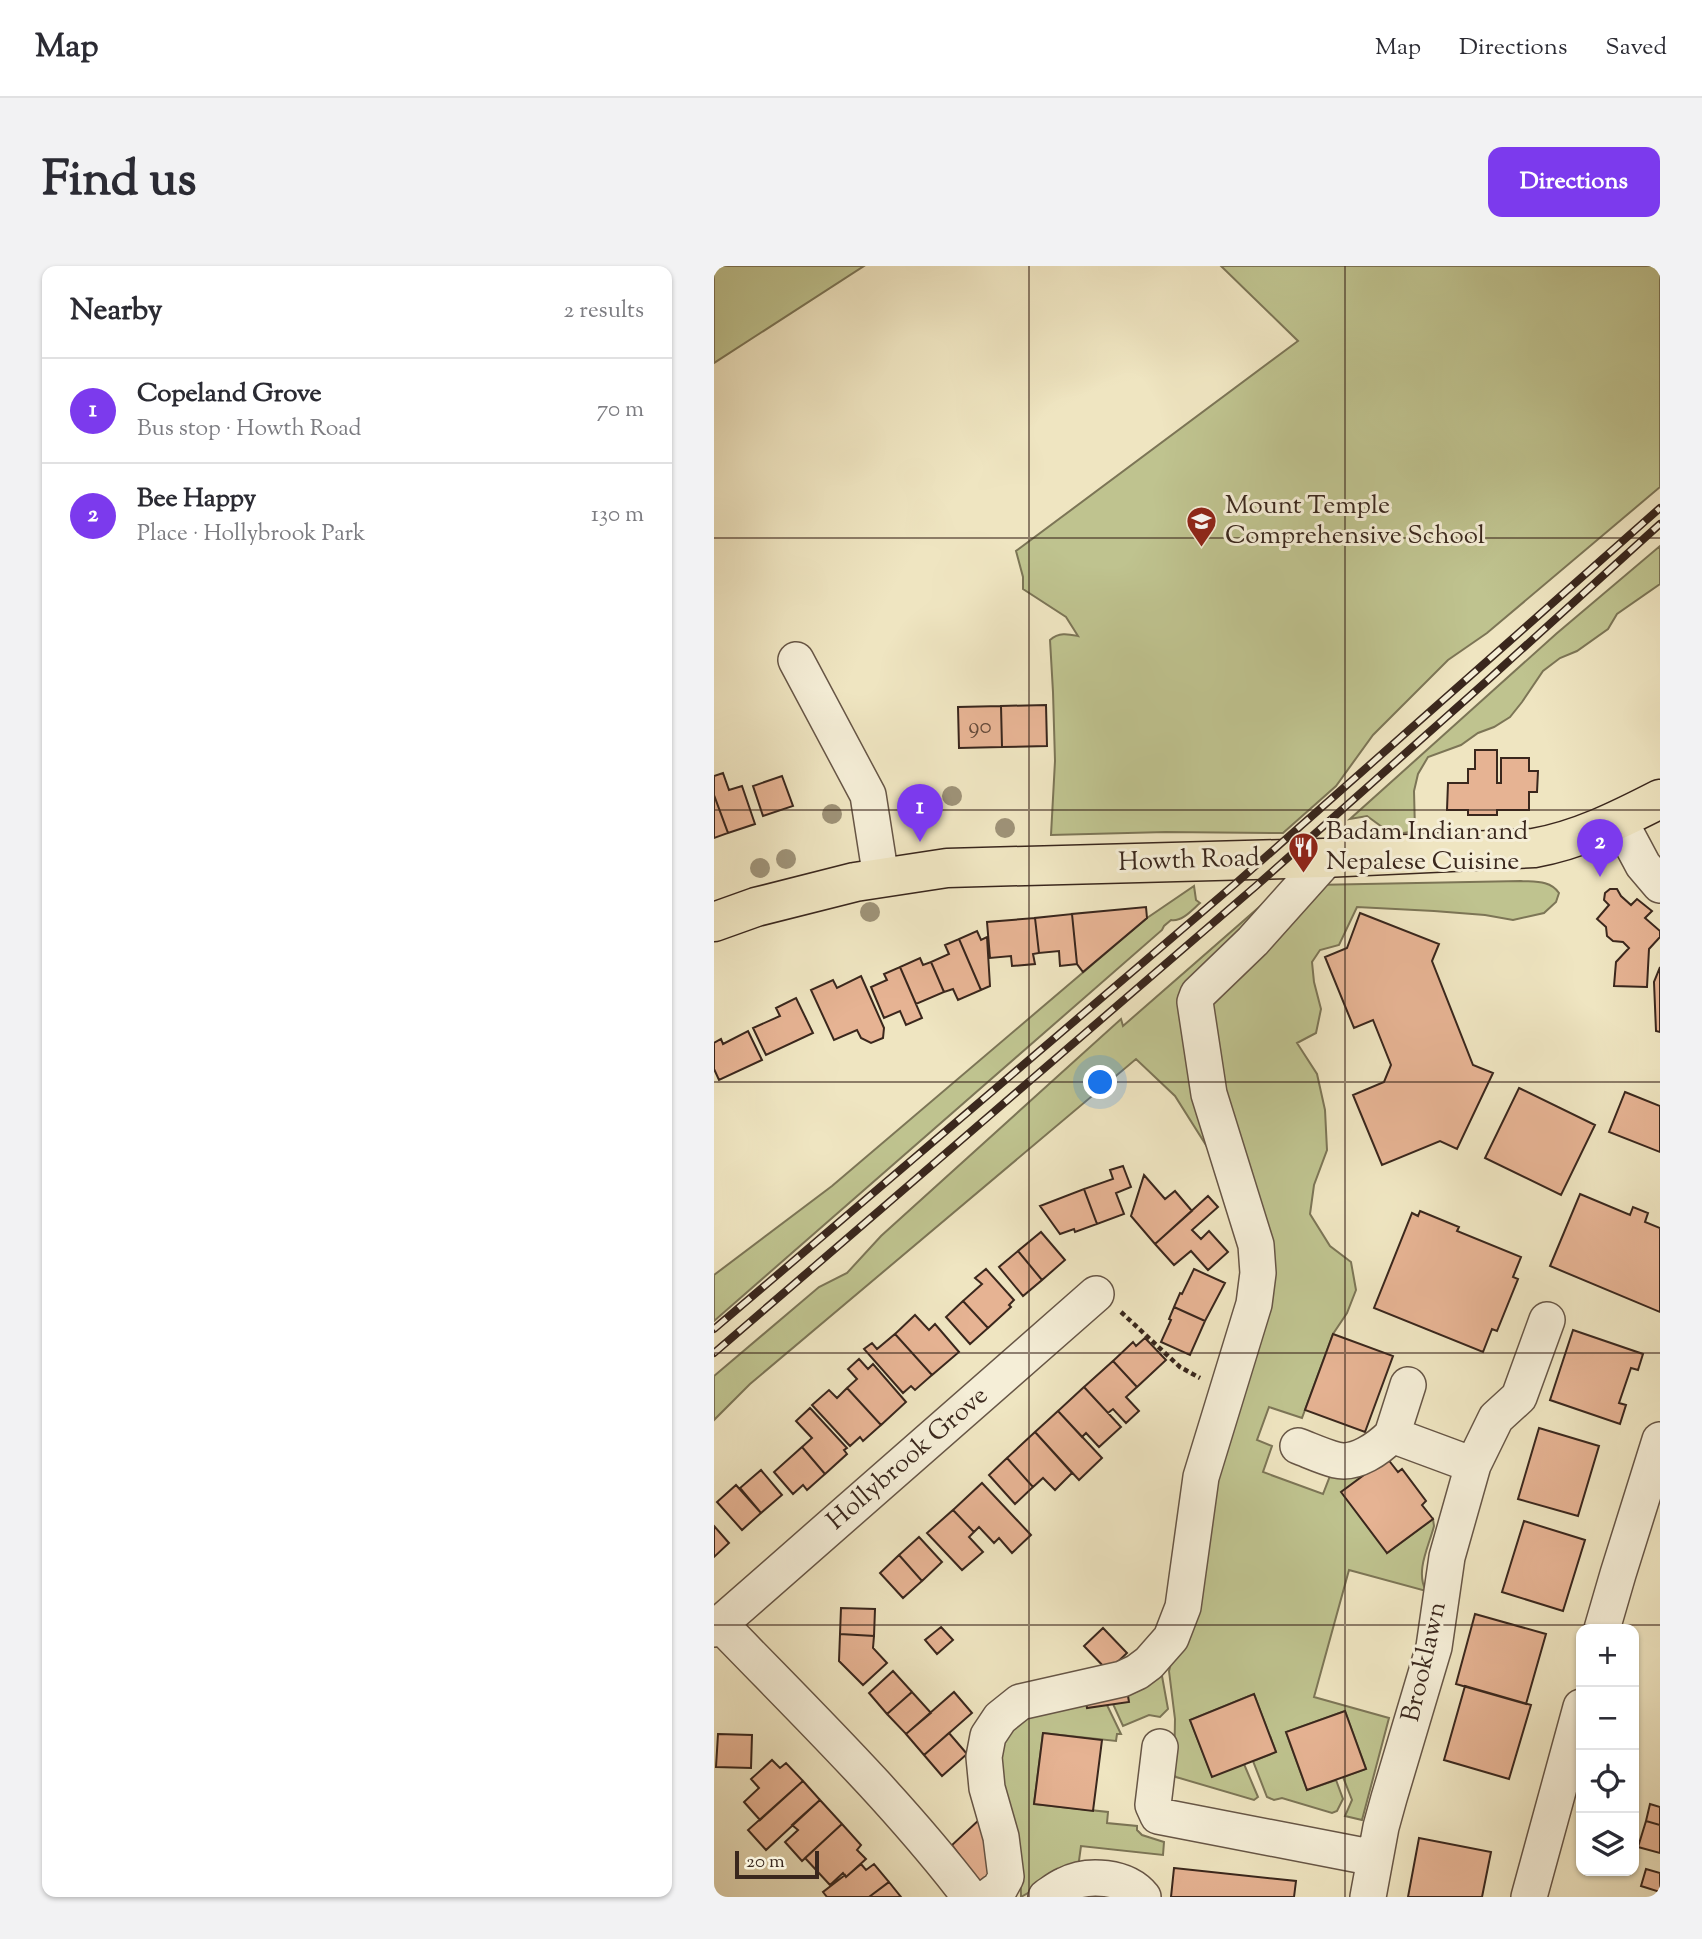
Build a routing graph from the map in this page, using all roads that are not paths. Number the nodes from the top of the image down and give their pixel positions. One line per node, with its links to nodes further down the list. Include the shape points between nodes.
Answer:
1 (796, 660): 5 (street, via 868,795)
2 (1660, 799): 3 (main road, Howth Road)
3 (1619, 820): 4 (main road, Howth Road, via 1568,841 1534,848); 6 (street)
4 (1324, 858): 5 (main road, Howth Road, via 947,868); 21 (street, via 1195,1002 1209,1094 1256,1245 1258,1273 1254,1304 1201,1477 1183,1607 1171,1638 1137,1672 1020,1702 1000,1718 988,1736 984,1757 1006,1877)
5 (881, 878): 7 (main road, Howth Road, via 756,907)
6 (1660, 885)
7 (714, 922)
8 (1096, 1294): 16 (street, Hollybrook Grove)
9 (1547, 1320): 14 (street, Brooklawn, via 1519,1397 1496,1418)
10 (1408, 1385): 11 (street)
11 (1392, 1435): 13 (street, via 1349,1461); 14 (street)
12 (1660, 1440): 15 (street)
13 (1298, 1446)
14 (1473, 1465): 19 (street, Brooklawn, via 1447,1557 1434,1647)
15 (1603, 1624)
16 (717, 1627): 20 (street, Hollybrook Grove, via 891,1802)
17 (1576, 1725): 25 (street)
18 (1160, 1746): 19 (street, via 1153,1805 1158,1816)
19 (1375, 1858): 24 (street, Brooklawn)
20 (970, 1897)
21 (988, 1897)
22 (1046, 1897): 23 (street, via 1085,1878 1129,1884)
23 (1143, 1897)
24 (1368, 1897)
25 (1529, 1897)

